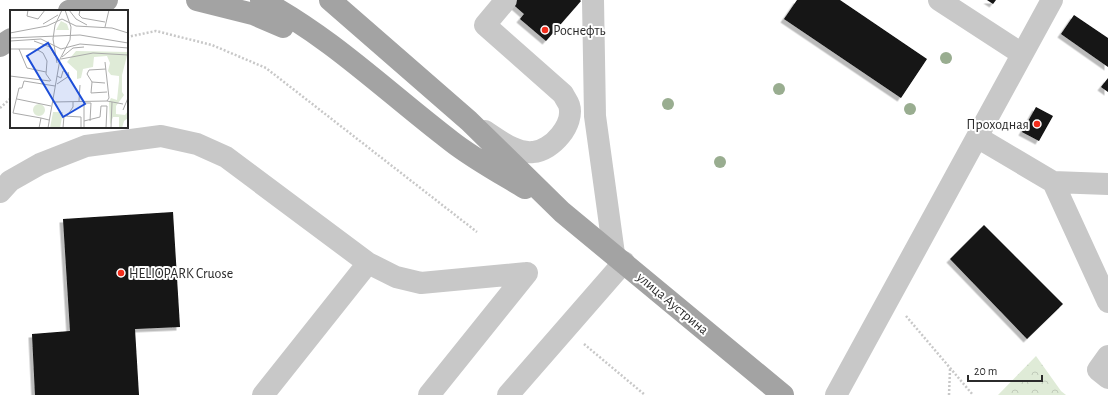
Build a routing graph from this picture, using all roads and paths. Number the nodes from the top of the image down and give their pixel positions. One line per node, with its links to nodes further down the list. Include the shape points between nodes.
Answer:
1 (107, 0): 10 (main road)
2 (197, 0): 15 (main road, via 253,14 284,27)
3 (261, 0): 15 (main road)
4 (330, 0): 16 (main road)
5 (353, 0): 16 (main road)
6 (506, 0): 19 (lane, via 485,25 563,94 569,106 570,118 553,144 533,152 521,151 506,145)
7 (593, 0): 26 (lane, via 595,116)
8 (939, 0): 14 (lane)
9 (1052, 0): 14 (lane)
10 (72, 10)
11 (128, 37): 25 (path, via 156,31 212,45 266,68)
12 (10, 40): 13 (main road)
13 (0, 46)
14 (1022, 54): 20 (lane)
15 (364, 70): 24 (main road, via 452,142)
16 (415, 75): 19 (main road)
17 (10, 99): 18 (path)
18 (0, 108)
19 (469, 121): 24 (main road)
20 (977, 136): 21 (lane); 28 (lane)
21 (1053, 182): 22 (lane); 29 (lane)
22 (1108, 184)
23 (0, 192): 27 (lane, via 10,181 40,164 86,146 161,136 197,144 226,157)
24 (562, 212): 26 (main road, улица Аустрина)
25 (477, 232)
26 (619, 258): 30 (lane); 38 (main road, улица Аустрина)
27 (368, 263): 34 (lane); 35 (lane, via 396,277 421,283 527,273)
28 (890, 297): 32 (path); 39 (lane)
29 (1108, 302)
30 (566, 329): 36 (lane); 37 (path)
31 (1108, 356): 33 (lane, via 1098,370)
32 (950, 368): 40 (path); 41 (path)
33 (1108, 378)
34 (263, 395)
35 (429, 395)
36 (508, 395)
37 (645, 395)
38 (783, 395)
39 (836, 395)
40 (949, 395)
41 (973, 395)

